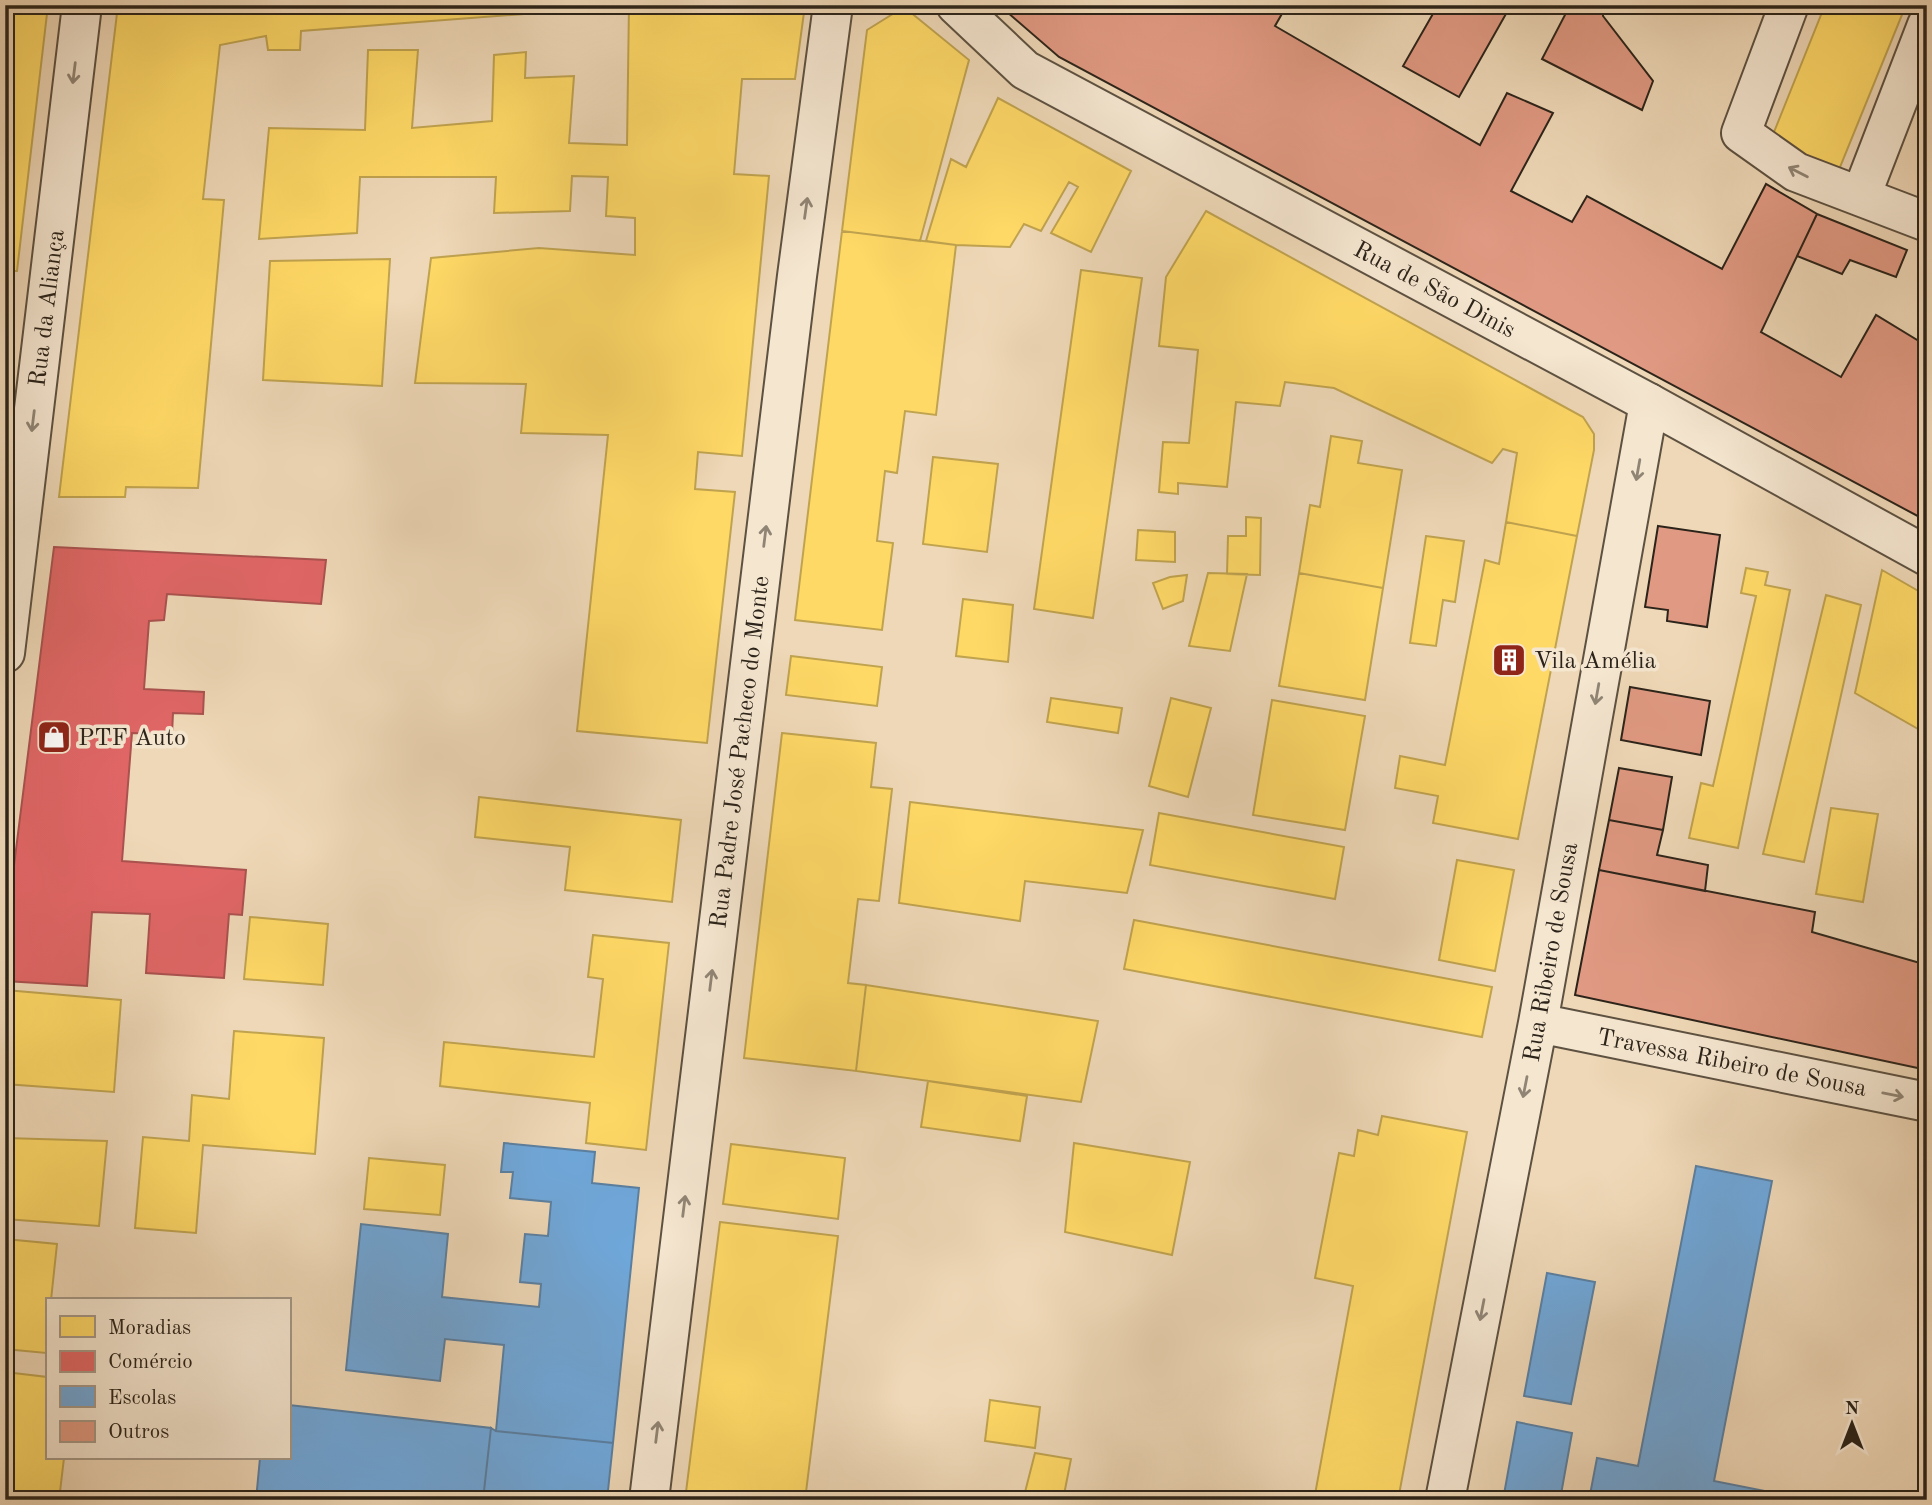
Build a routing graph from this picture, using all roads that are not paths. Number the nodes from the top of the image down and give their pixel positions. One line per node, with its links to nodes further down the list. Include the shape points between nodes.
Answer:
1 (82, 5): 10 (street, Rua da Aliança, one-way to 10)
2 (833, 5): 13 (street, Rua Padre José Pacheco do Monte, one-way to 2)
3 (956, 5): 8 (street, Rua de São Dinis, via 1025,70)
4 (1789, 5): 6 (street, one-way to 4, via 1796,172 1741,133)
5 (1927, 25): 6 (street)
6 (1861, 196): 7 (street)
7 (1927, 222)
8 (1649, 403): 9 (street, Rua de São Dinis); 11 (street, Rua Ribeiro de Sousa, one-way to 11)
9 (1927, 556)
10 (5, 653)
11 (1538, 1023): 12 (street, Travessa Ribeiro de Sousa, one-way to 12); 14 (street, Rua Ribeiro de Sousa, one-way to 14)
12 (1927, 1102)
13 (649, 1500)
14 (1445, 1500)

